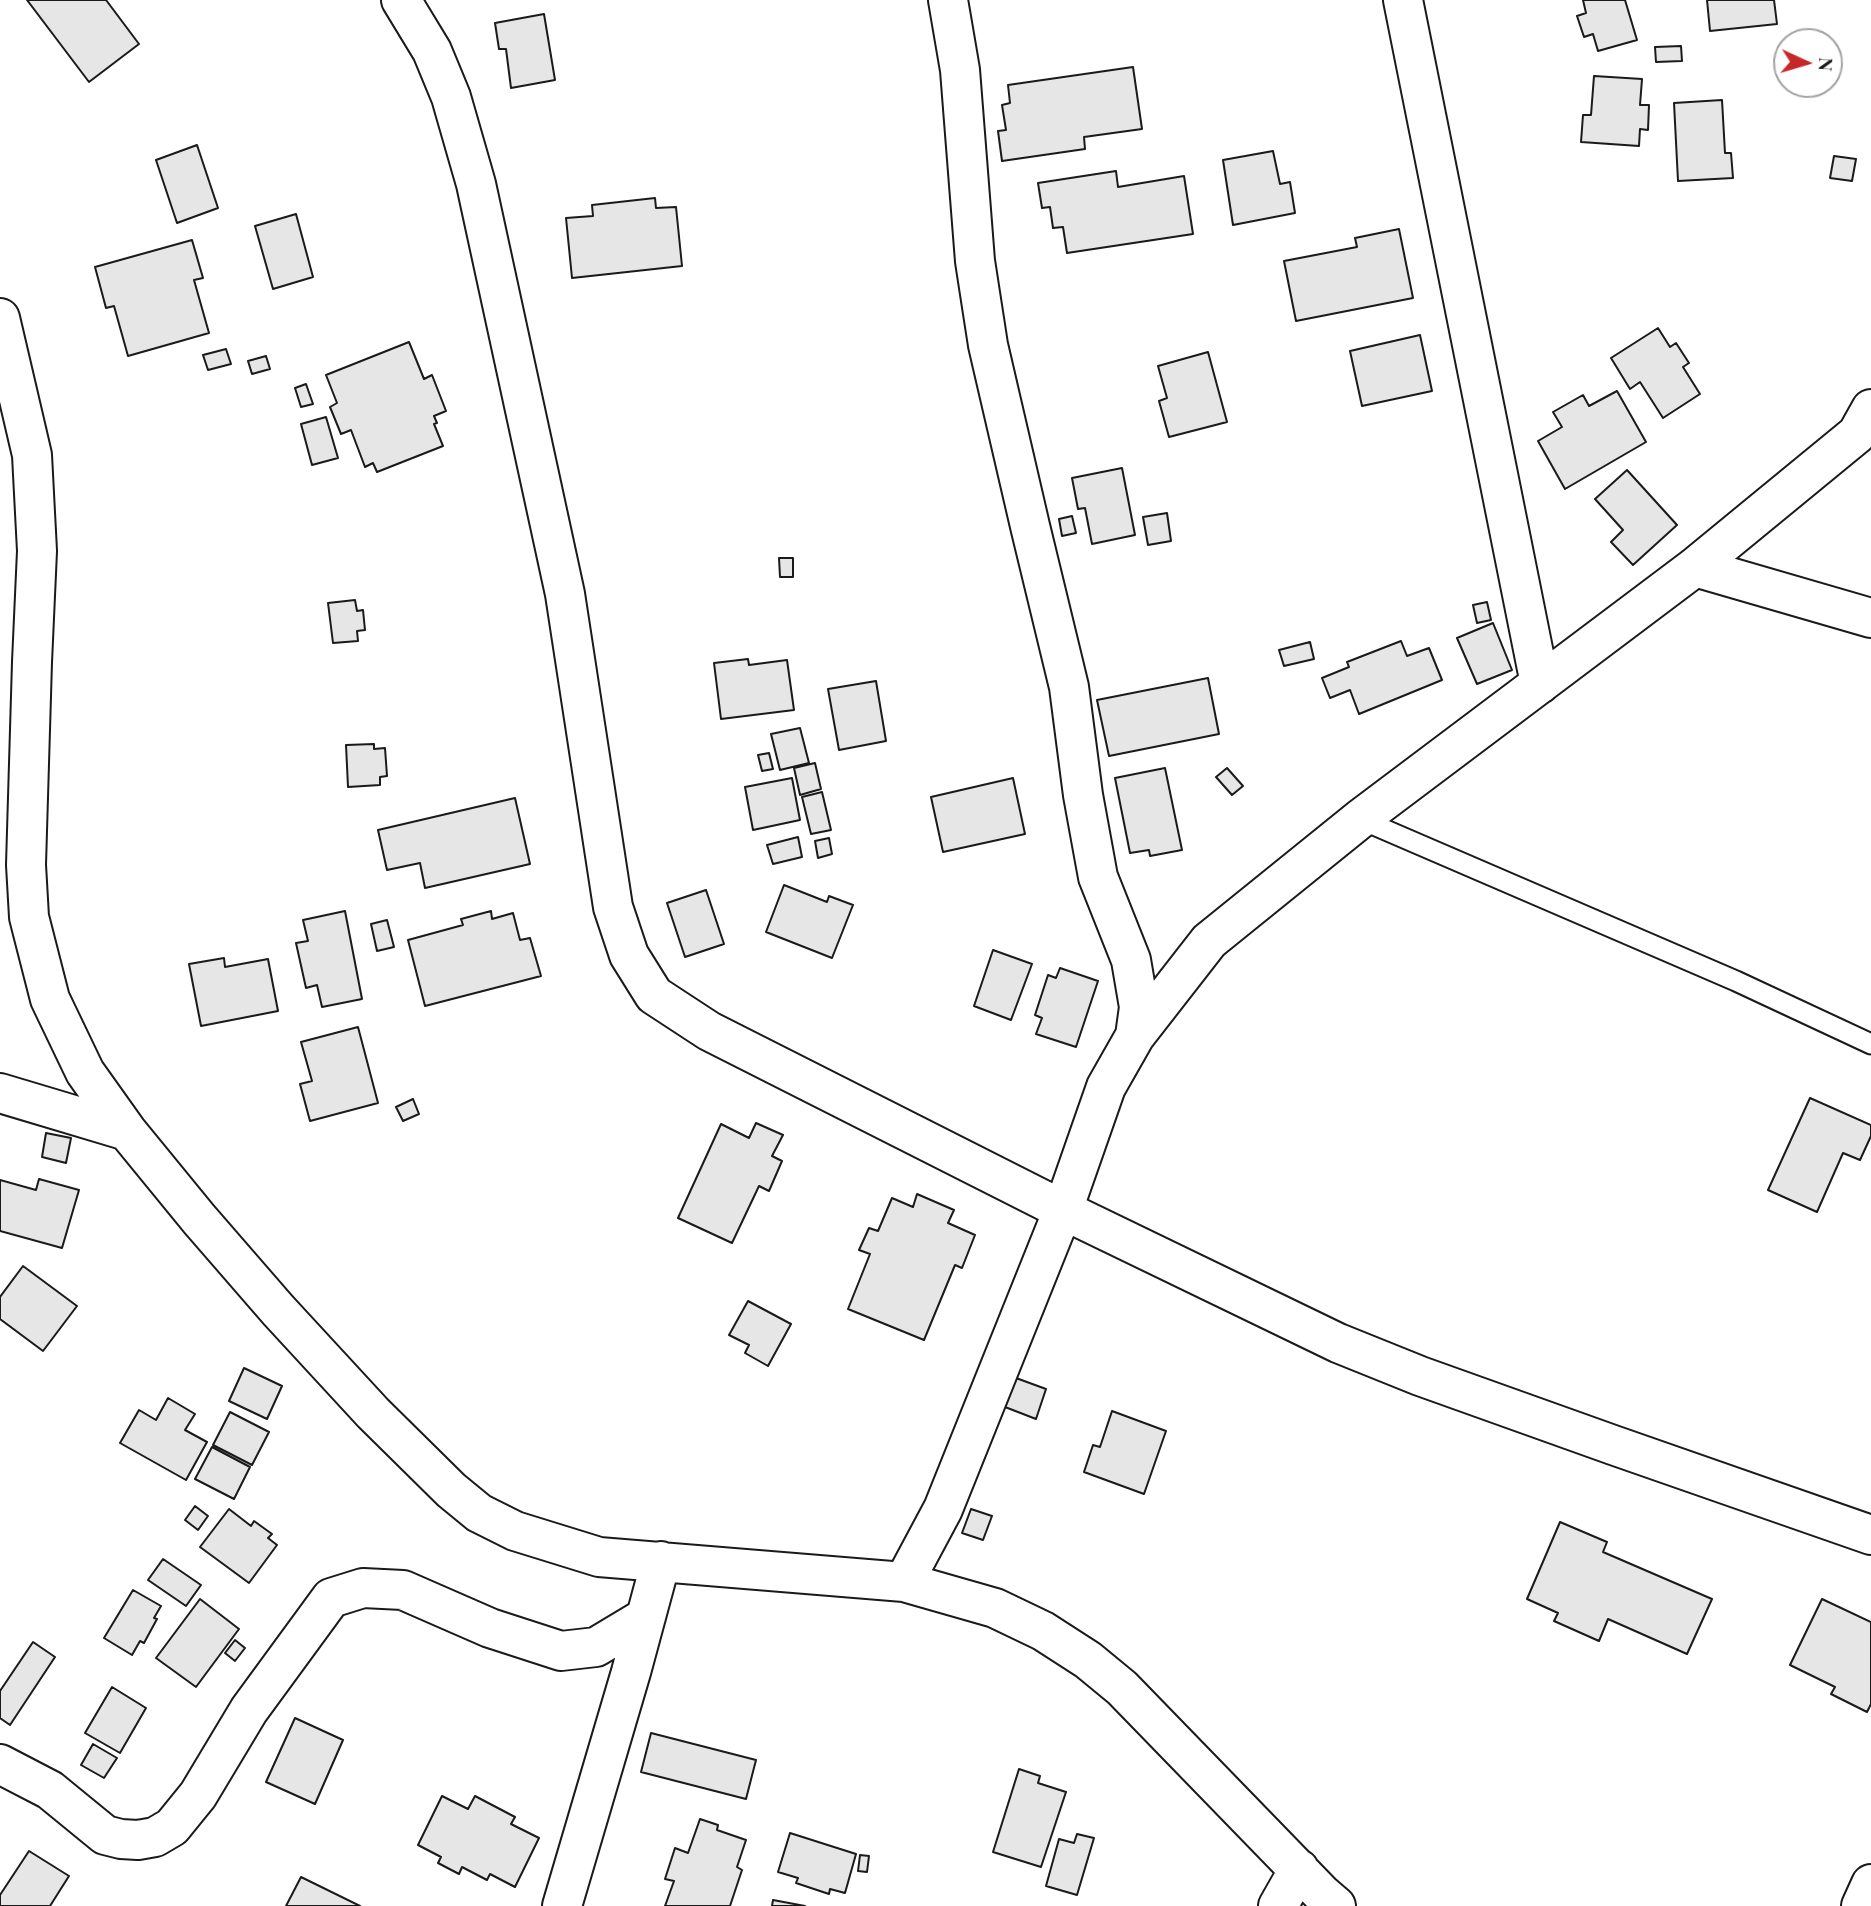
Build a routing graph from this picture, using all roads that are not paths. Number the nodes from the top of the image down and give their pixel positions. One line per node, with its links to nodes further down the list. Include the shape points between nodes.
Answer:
1 (401, 0): 14 (street, via 432,51 451,97 476,184 565,594 612,906 629,955 654,995 709,1031)
2 (948, 0): 10 (street, via 960,71 975,261 988,345 1069,687 1098,877 1131,960 1139,1007)
3 (1403, 0): 8 (street)
4 (0, 318): 13 (street, via 32,455 37,551 26,865 29,917 50,999 85,1072)
5 (1871, 409): 6 (street, via 1857,434)
6 (1695, 567): 7 (street); 8 (street)
7 (1871, 618)
8 (1540, 684): 9 (street)
9 (1360, 819): 10 (street, via 1209,940); 11 (lane)
10 (1135, 1036): 14 (street, via 1106,1087)
11 (1871, 1044)
12 (0, 1093): 13 (street)
13 (127, 1130): 16 (street, via 278,1310 373,1413 478,1513 515,1531 599,1557)
14 (1063, 1210): 15 (street, via 1350,1348); 17 (street, via 943,1509)
15 (1871, 1535)
16 (660, 1562): 17 (street); 18 (street)
17 (904, 1582): 20 (street, via 995,1608 1088,1660 1122,1688)
18 (646, 1617): 19 (street, via 596,1647 561,1651 490,1628 403,1590 363,1588 331,1598 249,1710 198,1795 172,1827 156,1837 138,1840 105,1835 50,1790); 22 (street)
19 (0, 1764)
20 (1299, 1869): 23 (street); 24 (street)
21 (1871, 1884): 25 (street)
22 (562, 1906)
23 (1278, 1906)
24 (1336, 1906)
25 (1861, 1906)

